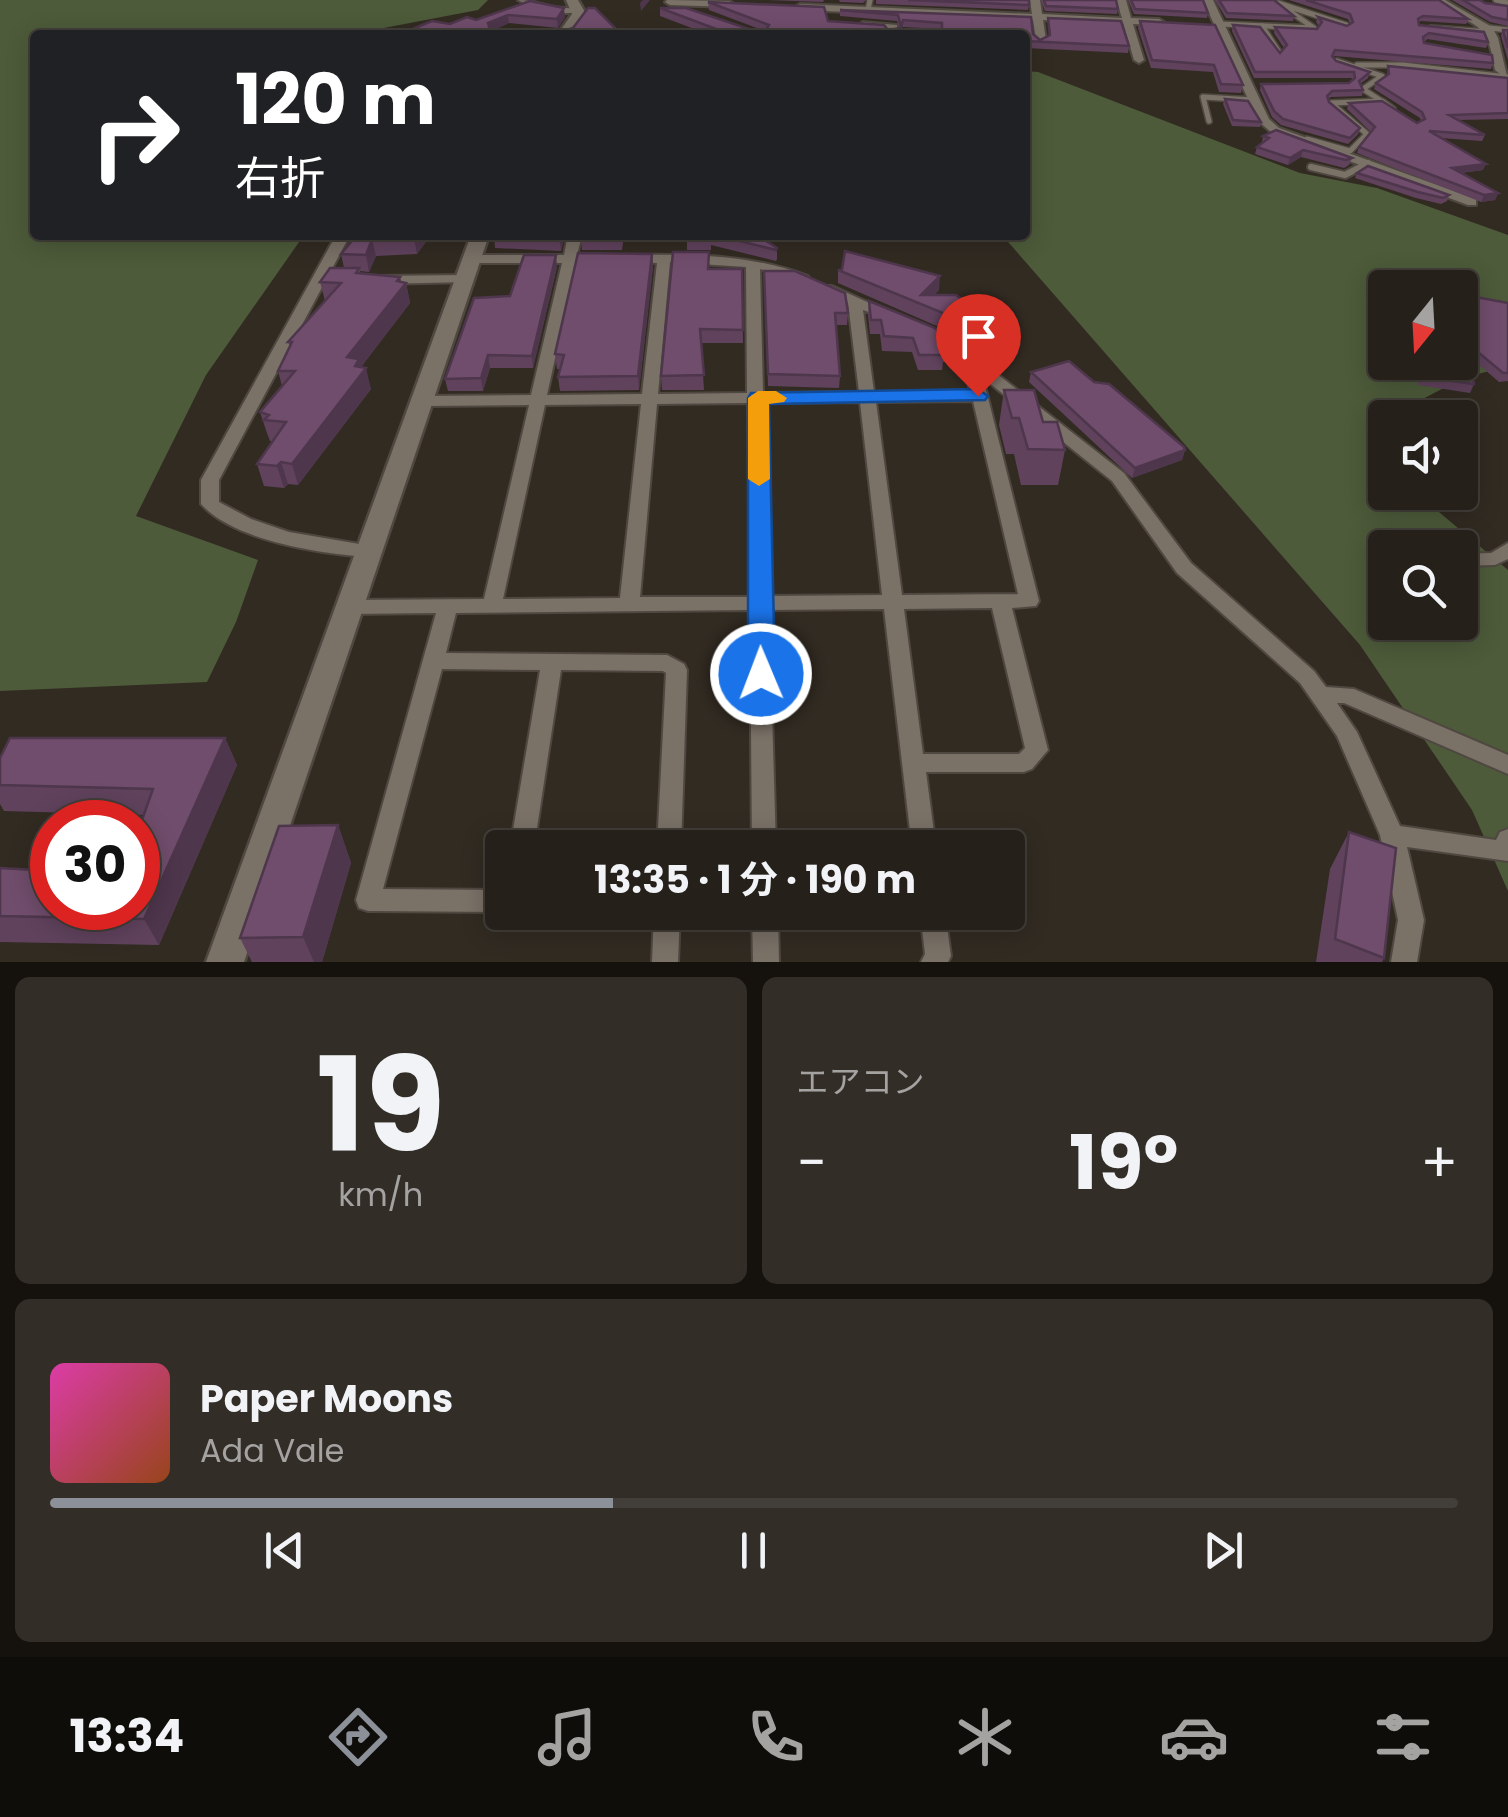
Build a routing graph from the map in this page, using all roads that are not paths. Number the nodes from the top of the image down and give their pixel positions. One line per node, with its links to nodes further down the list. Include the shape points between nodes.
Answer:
1 (522, 0): 11 (street, via 554,10)
2 (945, 0): 16 (street)
3 (1035, 0): 17 (street)
4 (1121, 0): 18 (street)
5 (1208, 0): 23 (street)
6 (1439, 0): 29 (street)
7 (1496, 0): 9 (lane)
8 (670, 1): 12 (street); 15 (street)
9 (1508, 3)
10 (831, 4): 13 (street); 14 (street); 20 (street)
11 (575, 5): 27 (street, via 579,14)
12 (749, 5)
13 (869, 5): 16 (street)
14 (781, 6)
15 (700, 14)
16 (946, 14): 17 (street)
17 (1038, 17): 18 (street); 31 (street)
18 (1127, 21): 19 (street); 35 (street)
19 (1164, 22)
20 (831, 23)
21 (847, 24): 28 (street)
22 (1202, 24): 23 (street)
23 (1220, 24): 25 (lane); 39 (street)
24 (1346, 24): 25 (lane, via 1278,2 1314,28)
25 (1262, 26): 32 (lane)
26 (1422, 27): 29 (lane)
27 (568, 30)
28 (893, 30)
29 (1491, 30): 30 (lane); 34 (street)
30 (1508, 30)
31 (1041, 40)
32 (1279, 52)
33 (1480, 54): 34 (lane)
34 (1502, 55): 38 (street, via 1500,70)
35 (1139, 60)
36 (1336, 60): 37 (lane)
37 (1357, 65): 38 (lane); 42 (lane, via 1382,76 1362,89)
38 (1508, 77)
39 (1247, 84): 40 (lane); 41 (street)
40 (1262, 85)
41 (1254, 100): 44 (lane, via 1203,97); 45 (street)
42 (1382, 101): 43 (lane); 45 (lane, via 1332,103 1367,134 1350,150)
43 (1399, 114)
44 (1210, 121)
45 (1276, 130): 46 (street)
46 (1368, 163): 47 (lane, via 1345,175); 48 (street)
47 (1311, 167)
48 (1472, 202)
49 (341, 240): 65 (street, via 329,280 210,480 210,504 234,522)
50 (574, 240): 53 (street)
51 (472, 258): 53 (street); 55 (street); 63 (street)
52 (664, 258): 53 (street); 54 (street); 59 (street)
53 (570, 259): 62 (street)
54 (753, 263): 56 (street); 60 (street)
55 (356, 280)
56 (855, 301): 57 (street); 61 (street)
57 (970, 357): 58 (street); 76 (street, via 1118,477 1184,568 1260,632)
58 (978, 396): 61 (street); 68 (street, via 1029,601)
59 (649, 398): 60 (street); 62 (street); 71 (street)
60 (758, 398): 61 (street); 69 (street)
61 (868, 398): 67 (street)
62 (539, 399): 63 (street); 70 (street)
63 (424, 401): 65 (street)
64 (1508, 549): 66 (street, via 1495,559)
65 (370, 551): 73 (street)
66 (1478, 559)
67 (892, 602): 68 (street); 69 (street); 77 (street)
68 (1000, 602): 77 (street, via 1037,750 1024,763)
69 (760, 604): 71 (street); 81 (street)
70 (492, 606): 71 (street); 72 (street)
71 (629, 606)
72 (448, 607): 73 (street); 74 (street)
73 (350, 608): 89 (street)
74 (434, 662): 75 (street); 85 (street, via 368,900)
75 (552, 662): 79 (street); 80 (street, via 667,663 677,670)
76 (1320, 695): 78 (street, via 1346,695); 83 (street, via 1346,732)
77 (913, 763): 82 (street)
78 (1508, 765)
79 (525, 830)
80 (670, 830)
81 (764, 830)
82 (922, 830)
83 (1392, 835): 84 (street, via 1504,852); 93 (street, via 1412,920)
84 (1508, 838)
85 (485, 901)
86 (666, 930): 90 (street)
87 (765, 930): 91 (street)
88 (934, 930): 92 (street)
89 (226, 962)
90 (665, 962)
91 (766, 962)
92 (934, 962)
93 (1404, 962)

